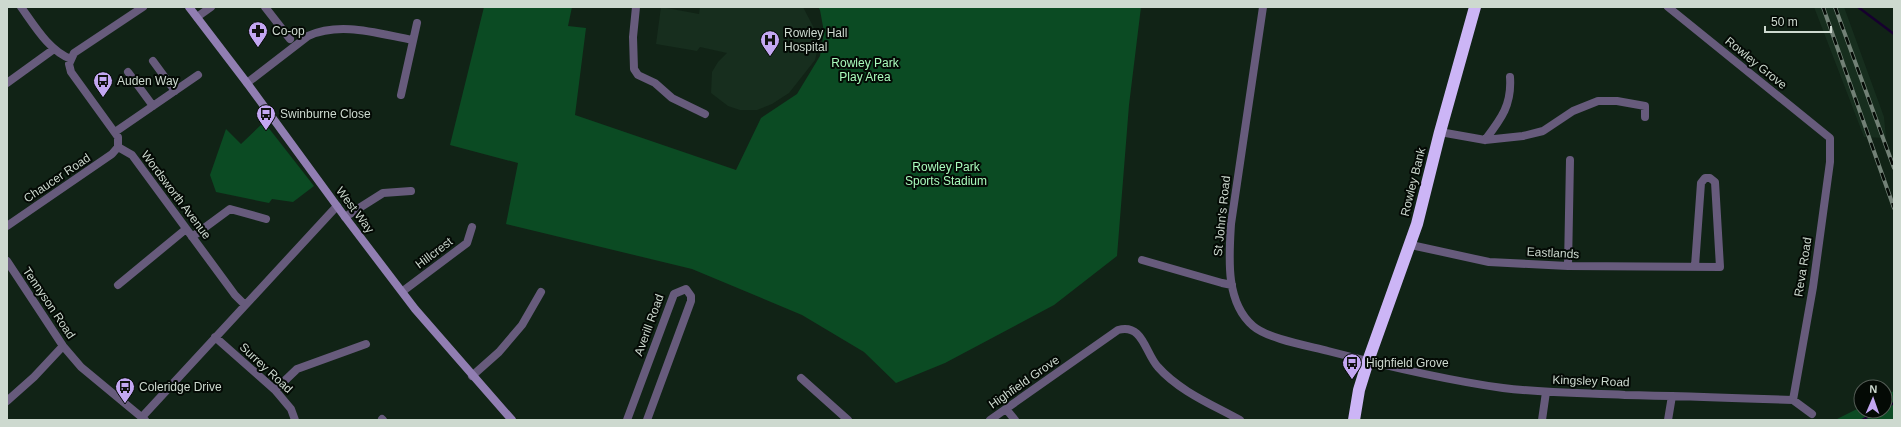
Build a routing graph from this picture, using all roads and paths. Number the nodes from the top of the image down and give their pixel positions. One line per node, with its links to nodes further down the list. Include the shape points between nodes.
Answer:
1 (21, 7): 14 (street)
2 (142, 7): 15 (street, via 78,50)
3 (189, 7): 10 (street, West Way)
4 (211, 7): 10 (street)
5 (265, 7): 12 (street)
6 (636, 7): 25 (street, via 634,69 638,75 655,83 672,98)
7 (1263, 7): 46 (street, St John's Road, via 1231,224 1229,257)
8 (1475, 7): 28 (highway, Rowley Bank)
9 (1668, 7): 29 (street, Rowley Grove)
10 (197, 17): 21 (street, West Way)
11 (417, 22): 13 (street)
12 (290, 39)
13 (413, 40): 21 (street, via 347,28 319,31 308,36); 23 (street)
14 (54, 49): 15 (street); 20 (street)
15 (71, 59): 27 (street, via 71,72)
16 (153, 61): 22 (street)
17 (128, 72): 24 (street)
18 (198, 75): 22 (street)
19 (1510, 77): 30 (street, via 1511,92 1504,115)
20 (7, 82)
21 (247, 83): 34 (street, West Way)
22 (175, 91): 24 (street)
23 (401, 95)
24 (153, 106): 27 (street)
25 (705, 114)
26 (1645, 117): 30 (street, via 1645,106 1618,101 1598,101 1574,111 1543,131)
27 (115, 132): 31 (street)
28 (1440, 132): 30 (street); 41 (highway, Rowley Bank)
29 (1830, 138): 60 (street, Reva Road, via 1830,162 1813,287)
30 (1485, 140)
31 (118, 147): 37 (street, Chaucer Road, via 112,154); 39 (street, Wordsworth Avenue, via 132,155)
32 (1570, 160): 44 (street)
33 (411, 190): 35 (street, via 383,193)
34 (337, 206): 35 (street, West Way); 50 (street)
35 (345, 217): 48 (street, West Way)
36 (266, 219): 40 (street, via 230,209)
37 (7, 226)
38 (472, 227): 48 (street, Hillcrest, via 467,243)
39 (186, 229): 40 (street, Wordsworth Avenue); 47 (street)
40 (192, 237): 50 (street, Wordsworth Avenue)
41 (1411, 245): 44 (street, Eastlands, via 1489,262); 54 (highway, Rowley Bank)
42 (1142, 260): 46 (street)
43 (7, 261): 53 (street, Tennyson Road)
44 (1568, 266): 45 (street, Eastlands)
45 (1695, 266): 45 (street, Eastlands, via 1701,183 1705,178 1710,178 1715,182 1720,267)
46 (1232, 284): 54 (street, St John's Road, via 1241,311 1254,327 1262,332)
47 (118, 285)
48 (403, 291): 55 (street, West Way, via 415,309)
49 (541, 292): 55 (street, via 522,325 499,352)
50 (245, 305): 51 (street)
51 (215, 337): 57 (street, Surrey Road); 64 (street)
52 (366, 344): 57 (street, via 297,369)
53 (63, 346): 61 (street); 64 (street, Tennyson Road, via 81,367)
54 (1368, 361): 58 (street, Kingsley Road, via 1503,388); 73 (highway, Rowley Bank, via 1359,390)
55 (472, 376): 66 (street, West Way)
56 (801, 378): 69 (street)
57 (275, 390): 65 (street, Surrey Road, via 292,409)
58 (1546, 392): 59 (street, Kingsley Road); 74 (street)
59 (1672, 396): 60 (street, Kingsley Road); 75 (street)
60 (1793, 400): 63 (street)
61 (7, 401)
62 (1006, 409): 70 (street, Highfield Grove); 71 (street); 72 (street, Highfield Grove, via 1123,329 1138,333 1151,358 1164,373)
63 (1812, 414)
64 (144, 418)
65 (295, 420)
66 (512, 420)
67 (627, 420): 68 (street, Averill Road, via 674,294 686,289 692,301)
68 (647, 420)
69 (848, 420)
70 (990, 420)
71 (1015, 420)
72 (1240, 420)
73 (1354, 420)
74 (1542, 420)
75 (1668, 420)

